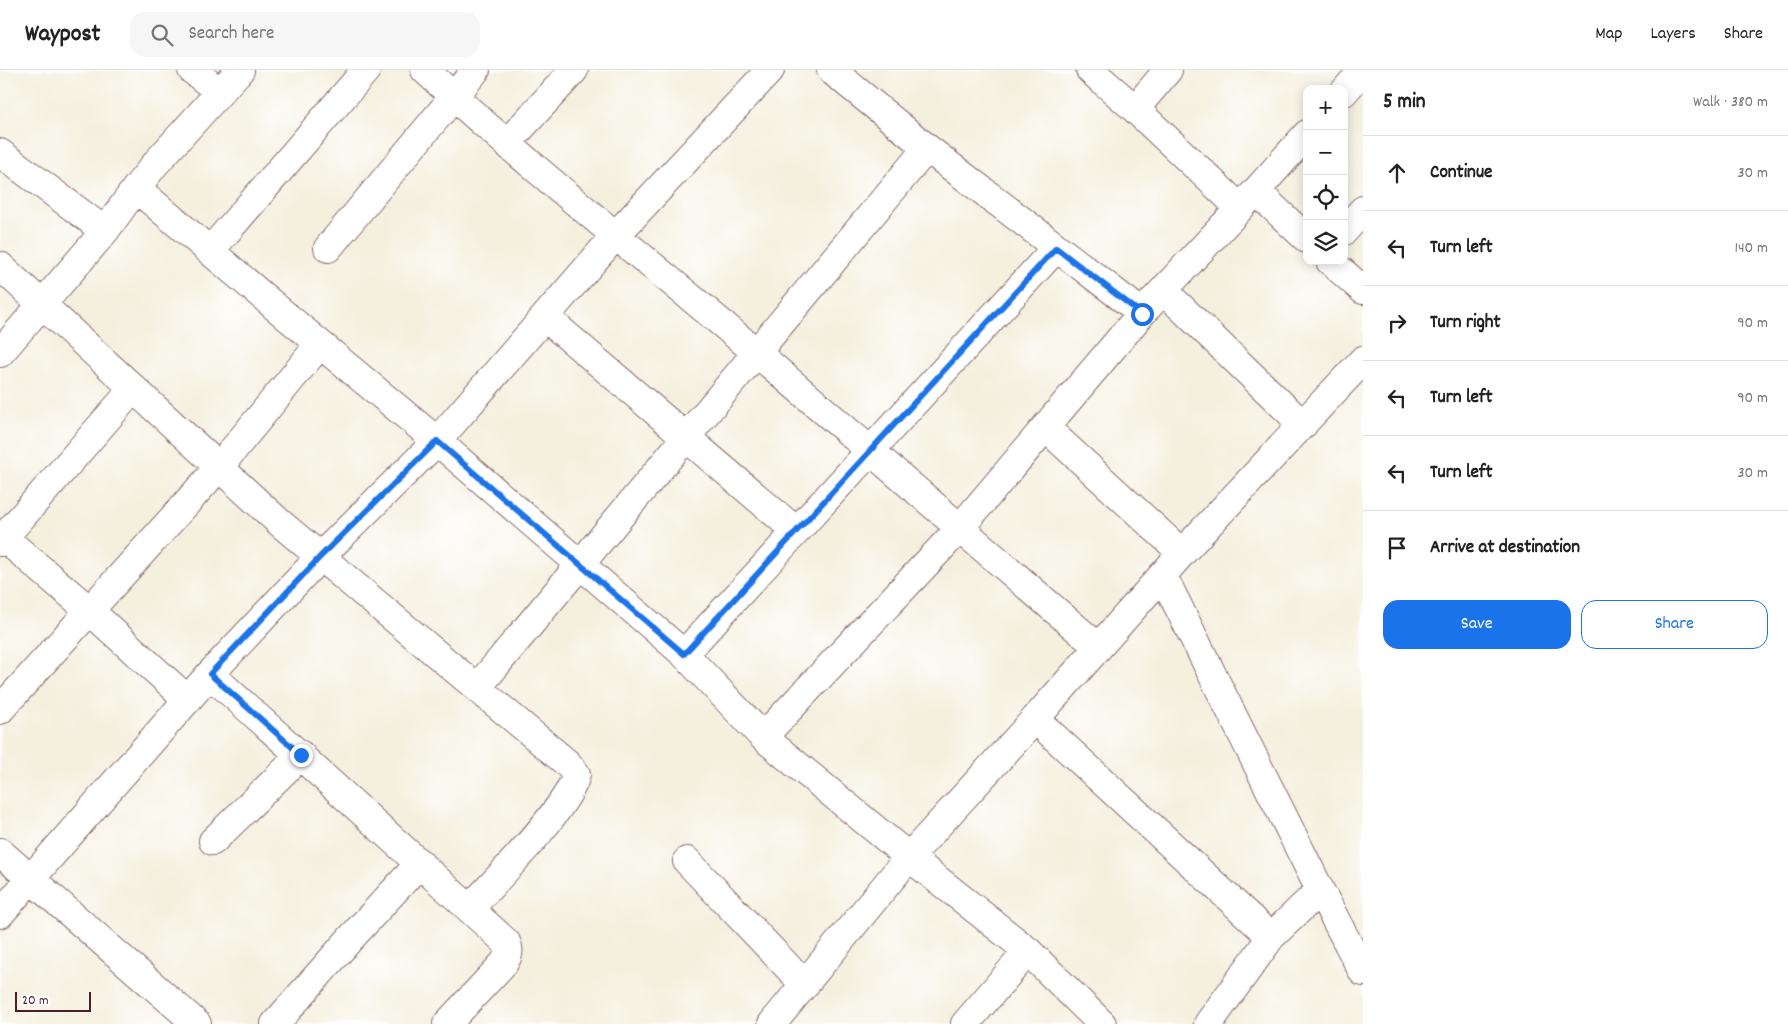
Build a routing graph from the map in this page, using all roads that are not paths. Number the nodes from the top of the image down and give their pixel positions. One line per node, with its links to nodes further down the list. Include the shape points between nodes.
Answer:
1 (192, 70): 13 (street)
2 (240, 70): 13 (street)
3 (366, 70): 29 (street)
4 (425, 70): 14 (street)
5 (476, 70): 14 (street)
6 (574, 70): 17 (street)
7 (770, 70): 25 (street)
8 (831, 70): 18 (street)
9 (1090, 70): 15 (street)
10 (1168, 70): 15 (street)
11 (1363, 70): 12 (street)
12 (1348, 87)
13 (220, 92): 20 (street)
14 (453, 96): 17 (street); 27 (street)
15 (1135, 109): 21 (street)
16 (1303, 138): 21 (street)
17 (507, 143): 25 (street)
18 (926, 148): 28 (street); 39 (street)
19 (0, 153): 24 (street)
20 (136, 188): 24 (street); 29 (street)
21 (1248, 200): 26 (street); 33 (street)
22 (1363, 210): 23 (street)
23 (1348, 227)
24 (105, 231): 34 (street)
25 (615, 236): 36 (street); 39 (street)
26 (1303, 236)
27 (328, 248)
28 (1056, 248): 35 (street); 46 (street)
29 (210, 251): 37 (street)
30 (1335, 265): 32 (street)
31 (0, 266): 34 (street)
32 (1363, 290)
33 (1164, 291): 35 (street); 42 (street)
34 (41, 305): 38 (street); 41 (street)
35 (1142, 314): 43 (street)
36 (545, 317): 44 (street); 45 (street)
37 (320, 344): 45 (street); 47 (street)
38 (1, 349)
39 (756, 352): 44 (street); 46 (street)
40 (1363, 360): 42 (street)
41 (133, 389): 47 (street); 50 (street)
42 (1303, 425): 51 (street)
43 (1046, 428): 48 (street); 51 (street)
44 (685, 438): 49 (street); 53 (street)
45 (437, 441): 52 (street); 53 (street)
46 (870, 451): 48 (street); 49 (street)
47 (219, 467): 52 (street); 55 (street)
48 (960, 528): 56 (street); 63 (street)
49 (796, 531): 57 (street)
50 (2, 540): 55 (street)
51 (1182, 553): 54 (street)
52 (320, 557): 58 (street); 59 (street)
53 (580, 564): 57 (street); 59 (street)
54 (1163, 576): 56 (street); 71 (street)
55 (89, 610): 60 (street); 61 (street)
56 (1098, 647): 62 (street)
57 (684, 654): 63 (street)
58 (210, 674): 60 (street); 64 (street)
59 (477, 688): 72 (street, via 576,774 574,783 549,820)
60 (188, 700): 70 (street)
61 (0, 710)
62 (1035, 719): 67 (street); 74 (street)
63 (763, 738): 67 (street)
64 (301, 755): 65 (street); 69 (street)
65 (214, 841)
66 (0, 852): 70 (street)
67 (909, 857): 75 (street); 77 (street)
68 (687, 861): 77 (street)
69 (420, 863): 72 (street); 79 (street)
70 (31, 880): 73 (street); 78 (street)
71 (1320, 890): 74 (street); 76 (street)
72 (470, 908): 80 (street, via 506,942 508,956)
73 (0, 914)
74 (1271, 937): 84 (street)
75 (1028, 951): 82 (street); 83 (street)
76 (1363, 972)
77 (805, 985): 81 (street)
78 (197, 1024)
79 (275, 1024)
80 (447, 1024)
81 (772, 1024)
82 (965, 1024)
83 (1102, 1024)
84 (1208, 1024)

